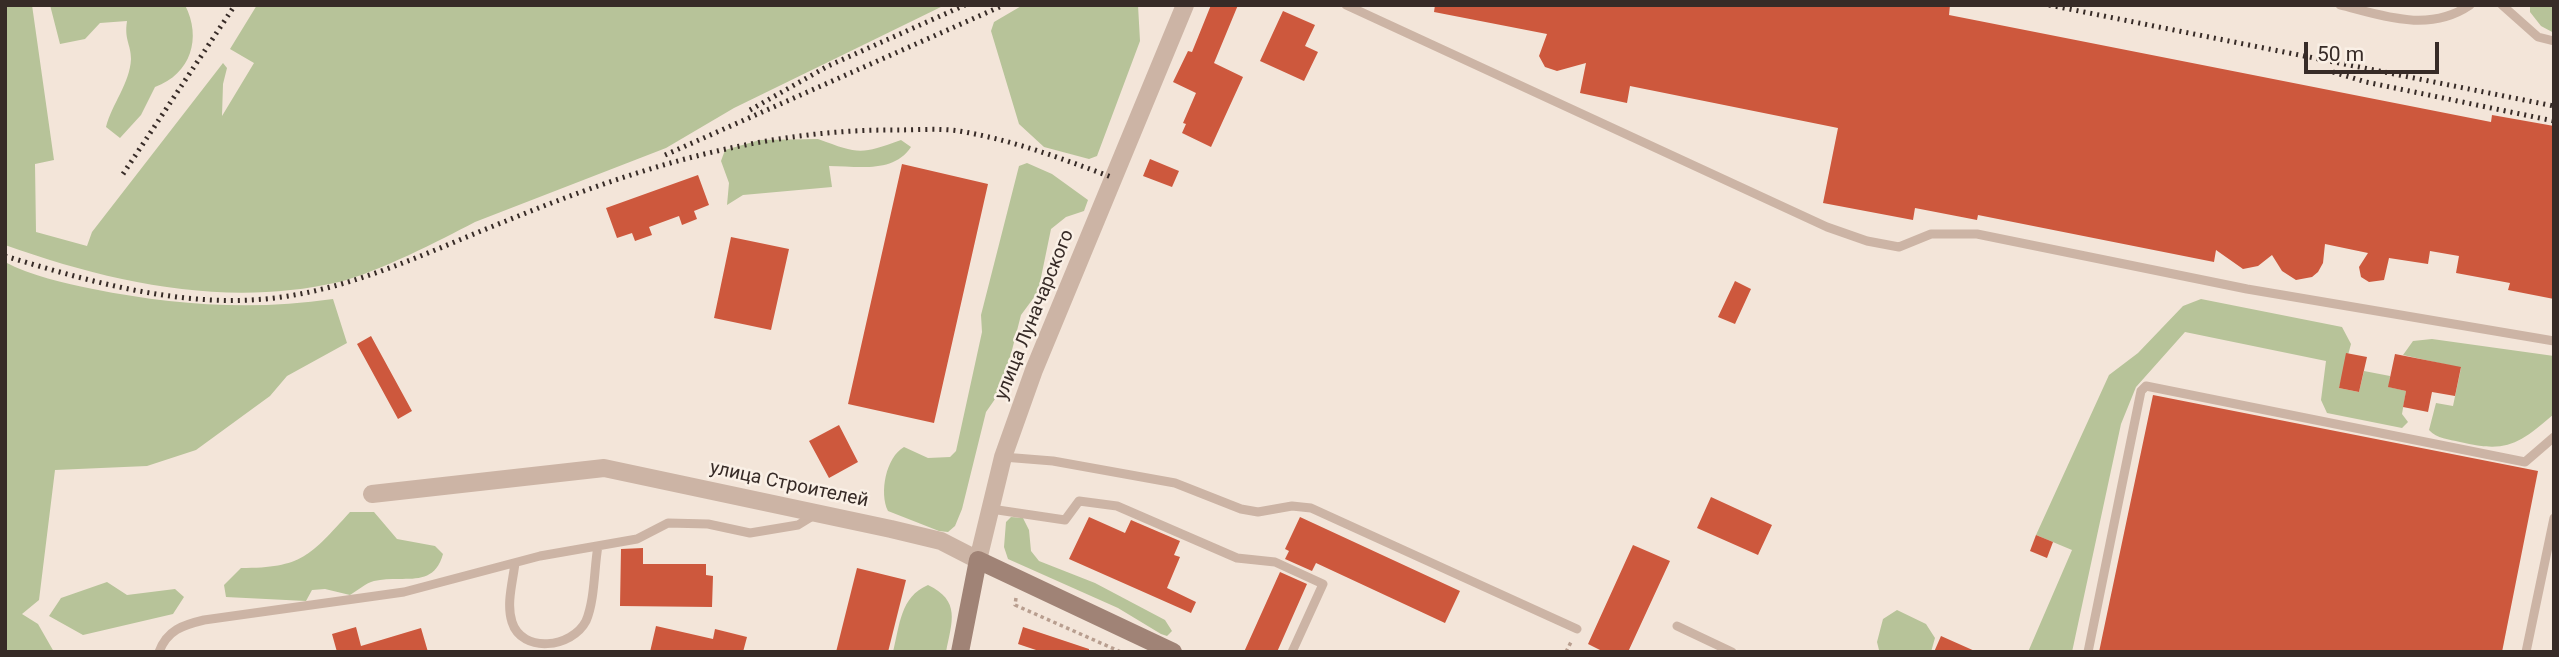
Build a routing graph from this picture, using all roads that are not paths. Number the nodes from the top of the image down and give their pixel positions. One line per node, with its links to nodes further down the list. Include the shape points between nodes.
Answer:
1 (1185, 5): 10 (street, улица Луначарского, via 1034,370)
2 (1346, 5): 6 (lane)
3 (2340, 5): 4 (lane, via 2410,22 2448,17)
4 (2470, 5)
5 (2502, 5): 7 (lane, via 2538,37)
6 (1363, 9): 8 (lane, via 1827,227 1867,241 1899,247 1931,234 1977,234 2247,289)
7 (2554, 41)
8 (2554, 341)
9 (2554, 437): 25 (lane, via 2525,462 2146,386 2141,391)
10 (1003, 457): 12 (street, улица Луначарского); 19 (lane, via 1053,461 1175,484 1250,511 1292,506 1311,509)
11 (372, 495): 13 (street, улица Строителей, via 604,468)
12 (991, 509): 16 (street, улица Луначарского); 23 (lane, via 1065,520 1079,501 1116,506 1237,558 1275,562 1323,584)
13 (818, 512): 15 (lane, via 798,526 768,532 668,523 637,539); 16 (street, улица Строителей, via 941,541)
14 (2554, 518): 26 (lane)
15 (598, 546): 17 (lane); 17 (lane, via 587,618 578,633 553,645 518,632 512,622)
16 (978, 560): 21 (main road, улица Луначарского); 22 (main road, улица Строителей)
17 (515, 563): 20 (lane, via 404,592 185,625 167,636)
18 (1677, 626): 24 (lane)
19 (1577, 629)
20 (159, 652)
21 (960, 652)
22 (1173, 652)
23 (1292, 652)
24 (1732, 652)
25 (2088, 652)
26 (2526, 652)

